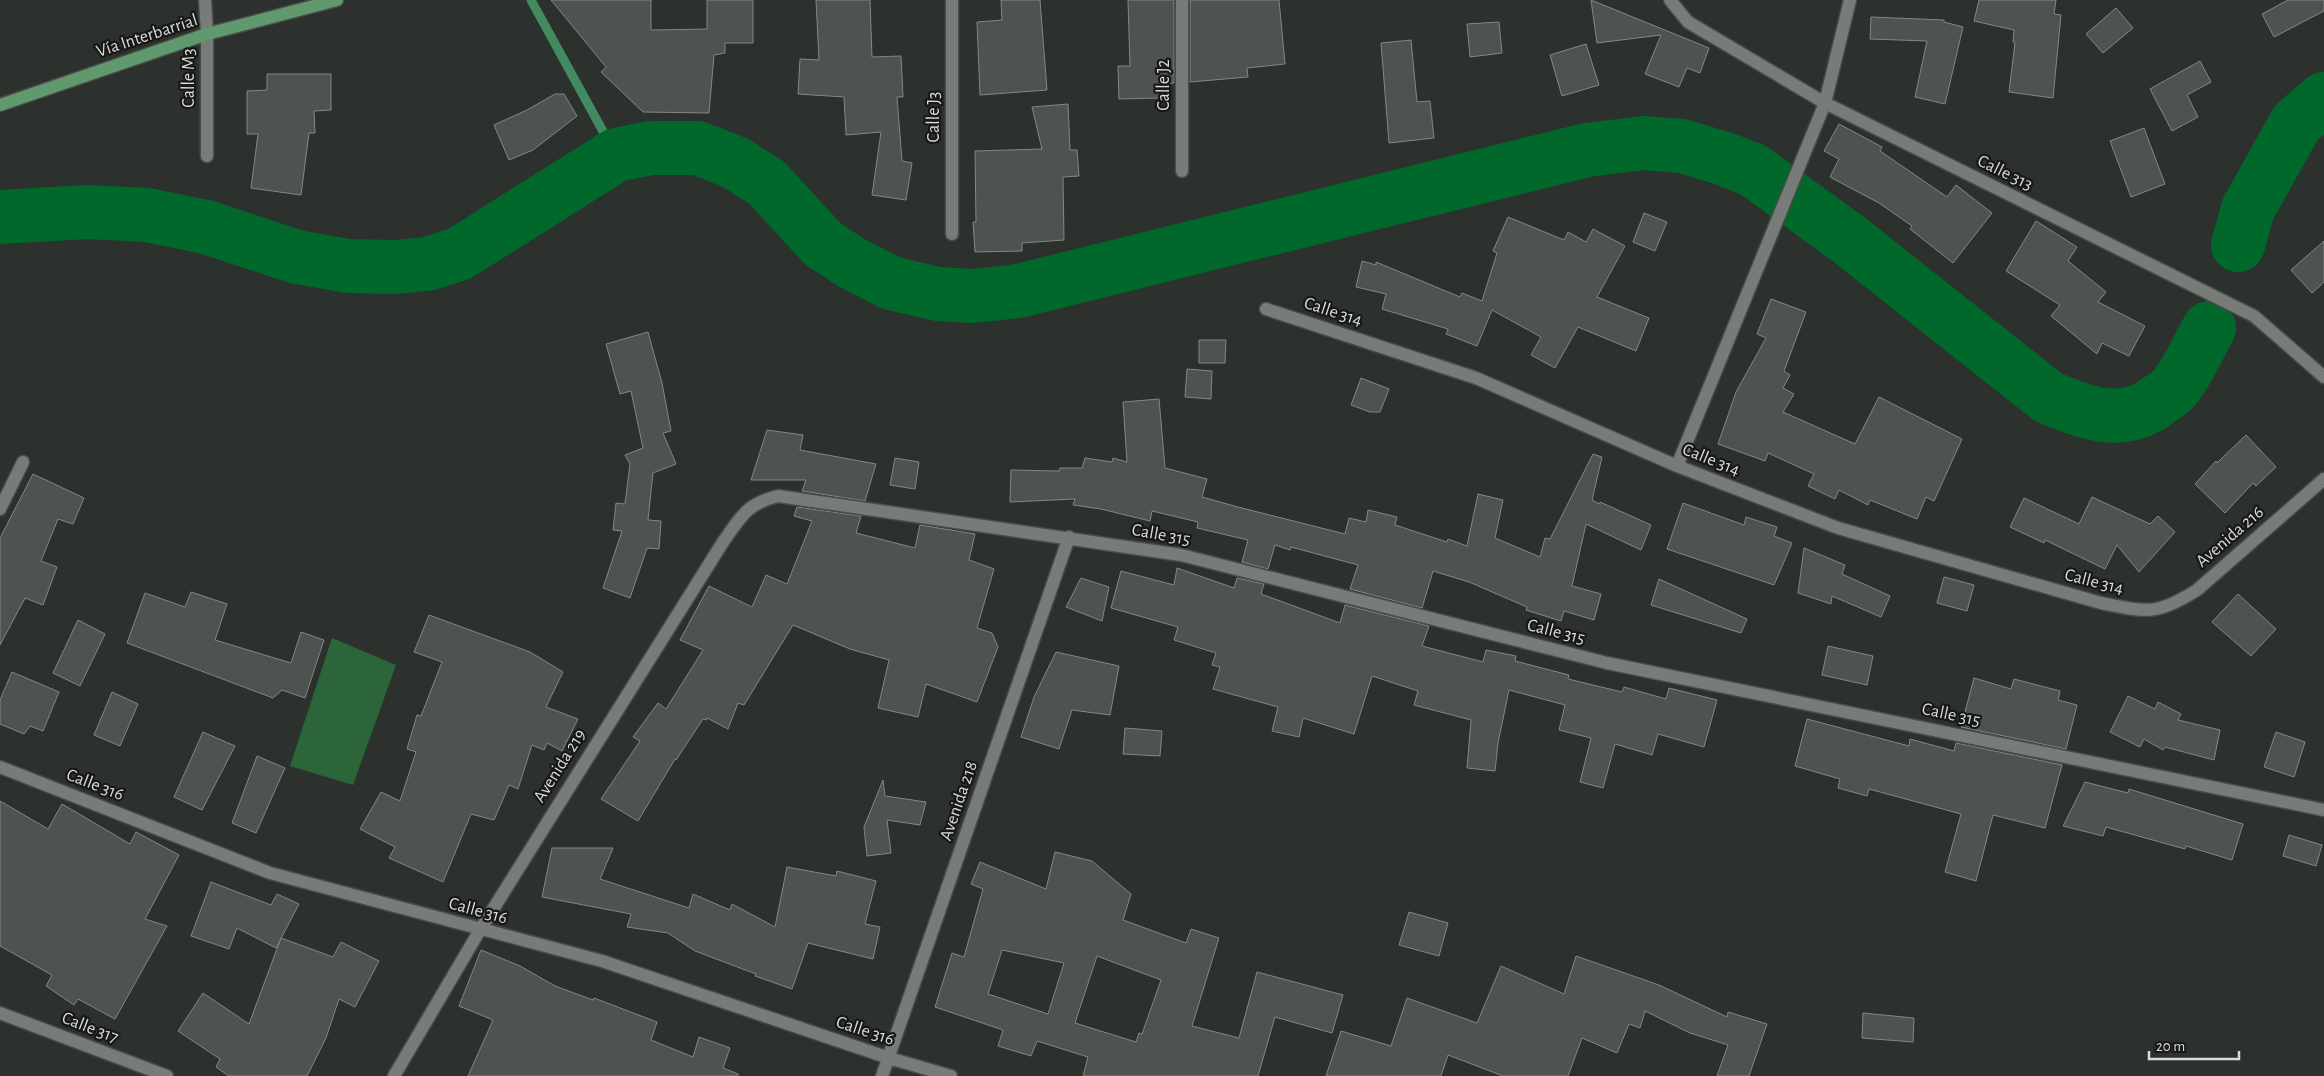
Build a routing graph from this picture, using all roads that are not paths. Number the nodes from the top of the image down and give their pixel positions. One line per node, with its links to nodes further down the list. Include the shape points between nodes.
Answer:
1 (205, 0): 7 (street, Calle M3)
2 (338, 0): 7 (main road, Vía Interbarrial)
3 (952, 0): 12 (street, Calle J3)
4 (1182, 0): 11 (street, Calle J2)
5 (1670, 0): 8 (street, Calle 313, via 1688,22)
6 (1850, 0): 8 (street)
7 (207, 34): 9 (main road, Vía Interbarrial); 10 (street, Calle M3)
8 (1825, 103): 14 (street, Calle 313, via 2254,316); 16 (street)
9 (0, 105)
10 (206, 156)
11 (1182, 170)
12 (952, 234)
13 (1266, 309): 16 (street, Calle 314, via 1476,378)
14 (2324, 377)
15 (24, 462): 19 (street)
16 (1677, 466): 21 (street, Calle 314, via 1838,528 2101,604)
17 (2324, 478): 21 (street, Avenida 216, via 2197,590 2174,604)
18 (778, 496): 20 (street, Calle 315); 24 (street, Avenida 219, via 759,500 747,509 723,542)
19 (0, 510)
20 (1068, 537): 23 (street, Calle 315, via 1181,555 1608,663); 26 (street, Avenida 218)
21 (2152, 611)
22 (0, 766): 24 (street, Calle 316, via 270,873)
23 (2324, 810)
24 (480, 930): 26 (street, Calle 316, via 602,961); 28 (street, Avenida 219)
25 (0, 1013): 27 (street, Calle 317)
26 (889, 1058): 29 (street, Avenida 218); 30 (street, Calle 316)
27 (167, 1076)
28 (394, 1076)
29 (882, 1076)
30 (951, 1076)

